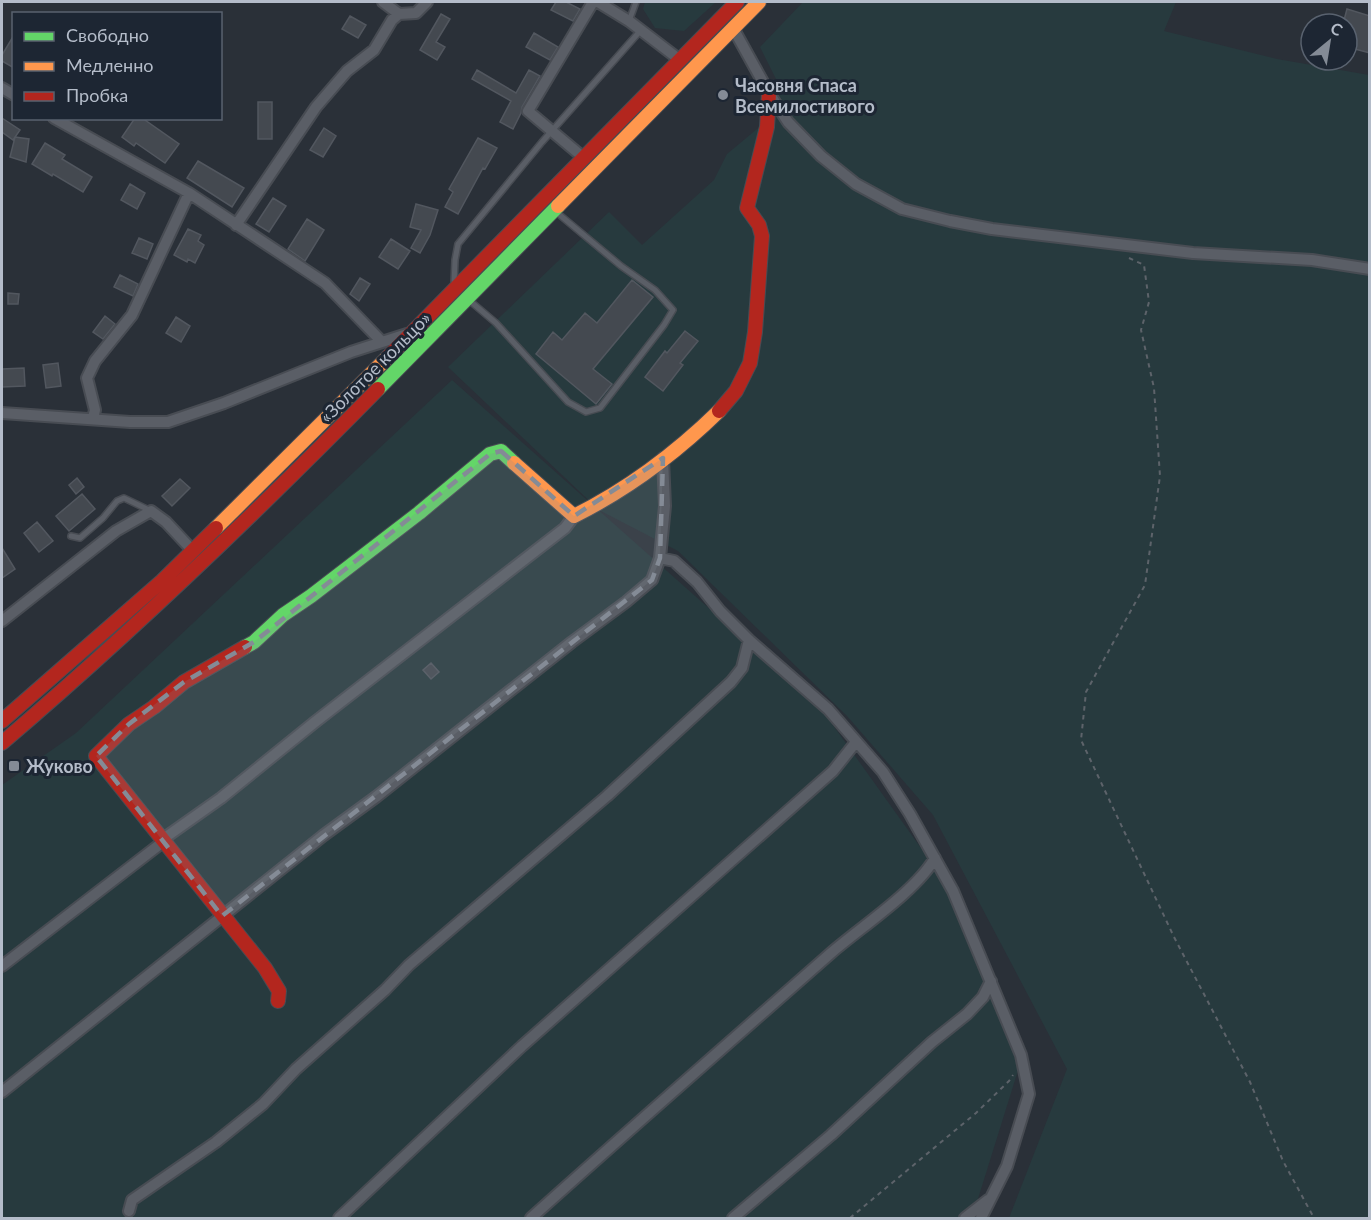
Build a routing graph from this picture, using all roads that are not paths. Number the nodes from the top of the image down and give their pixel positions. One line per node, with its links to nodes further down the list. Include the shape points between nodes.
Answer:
1 (383, 2): 8 (street)
2 (427, 2): 8 (street, via 416,13)
3 (593, 2): 15 (street, via 528,111)
4 (598, 2): 9 (street)
5 (636, 2): 9 (lane)
6 (737, 2): 12 (main road, «Золотое кольцо»)
7 (759, 2): 10 (main road, «Золотое кольцо»)
8 (399, 14): 19 (street, via 374,50 347,71 316,107)
9 (628, 21): 11 (street)
10 (733, 28): 13 (street); 18 (main road, «Золотое кольцо»)
11 (640, 30): 12 (street); 15 (lane)
12 (680, 60): 16 (main road, «Золотое кольцо»)
13 (769, 93): 20 (street, via 788,122 821,156 856,183 902,209 992,229); 28 (main road, via 767,127 747,208 762,232 755,332 748,371 732,396 701,428)
14 (58, 120): 17 (street)
15 (553, 132): 16 (street); 21 (lane, via 458,244)
16 (584, 158): 21 (main road, «Золотое кольцо»)
17 (189, 193): 19 (street); 27 (street, via 132,315 95,361 87,378)
18 (554, 210): 22 (main road, «Золотое кольцо»); 22 (lane, via 655,290 673,310 600,408 586,412 568,402 496,323)
19 (236, 225): 25 (street, via 325,283)
20 (1370, 269)
21 (454, 289): 24 (main road, «Золотое кольцо»)
22 (466, 299): 23 (main road, «Золотое кольцо»)
23 (434, 332): 24 (street); 37 (main road, «Золотое кольцо», via 205,562)
24 (412, 333): 25 (street); 32 (main road, «Золотое кольцо»)
25 (382, 342): 27 (street, via 168,422)
26 (2, 413): 27 (street)
27 (93, 418)
28 (663, 458): 30 (main road, via 631,484); 33 (street)
29 (151, 511): 31 (lane, via 124,498 80,538); 32 (street); 34 (street, via 116,531)
30 (574, 516): 39 (street, via 565,528 221,798); 39 (main road, via 501,451 490,454 283,615 254,642 184,682 129,724 96,756)
31 (71, 536)
32 (193, 551): 36 (main road, «Золотое кольцо»)
33 (660, 558): 35 (street, via 674,561); 41 (street, via 652,580 626,602)
34 (2, 621)
35 (749, 640): 38 (street, via 828,709); 47 (street, via 742,668 731,682 674,735 409,965 263,1104 132,1200)
36 (2, 721)
37 (2, 742)
38 (856, 742): 40 (street, via 883,772); 48 (street, via 826,778 522,1046)
39 (163, 839): 41 (main road); 42 (street)
40 (935, 858): 43 (street, via 954,891); 49 (street, via 928,871 906,891)
41 (222, 916): 44 (main road, via 265,968 279,991); 45 (street)
42 (2, 966)
43 (991, 981): 46 (street, via 1022,1059 1029,1094 1007,1166); 50 (street, via 968,1014)
44 (278, 1001)
45 (2, 1092)
46 (991, 1198): 51 (street); 52 (street)
47 (129, 1211)
48 (339, 1218)
49 (531, 1218)
50 (733, 1218)
51 (965, 1218)
52 (981, 1218)

